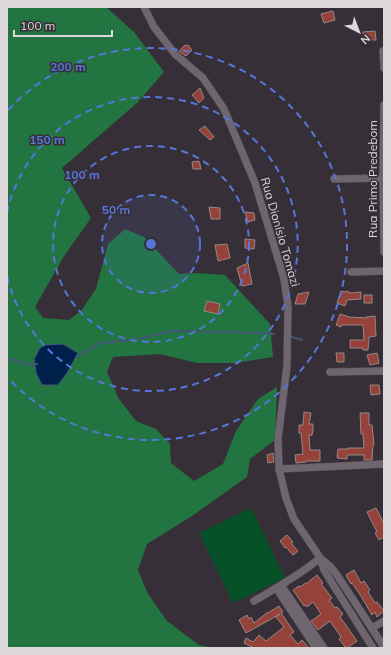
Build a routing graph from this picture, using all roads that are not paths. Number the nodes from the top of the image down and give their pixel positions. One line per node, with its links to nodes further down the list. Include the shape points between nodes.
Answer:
1 (144, 7): 13 (street, Rua Dionísio Tomazi, via 154,27 174,54 203,78 224,109 255,183 278,257 288,306 287,366 278,439)
2 (383, 51): 3 (street)
3 (384, 68)
4 (384, 105): 5 (street, Rua Primo Predebom)
5 (383, 178): 6 (street); 7 (street, Rua Primo Predebom)
6 (334, 179)
7 (384, 252)
8 (384, 271): 9 (street)
9 (351, 272)
10 (384, 371): 11 (street)
11 (330, 372)
12 (384, 464): 13 (street)
13 (279, 469): 14 (street, Rua Dionísio Tomazi, via 294,519)
14 (320, 558): 15 (street); 18 (street, Rua Dionísio Tomazi, via 337,575); 22 (street, Rua Dionísio Tomazi, via 328,577)
15 (279, 586): 16 (street); 20 (street); 21 (street)
16 (254, 601)
17 (384, 622): 18 (street)
18 (372, 628): 19 (street, Rua Dionísio Tomazi)
19 (384, 647)
20 (316, 648)
21 (324, 648)
22 (373, 648)

